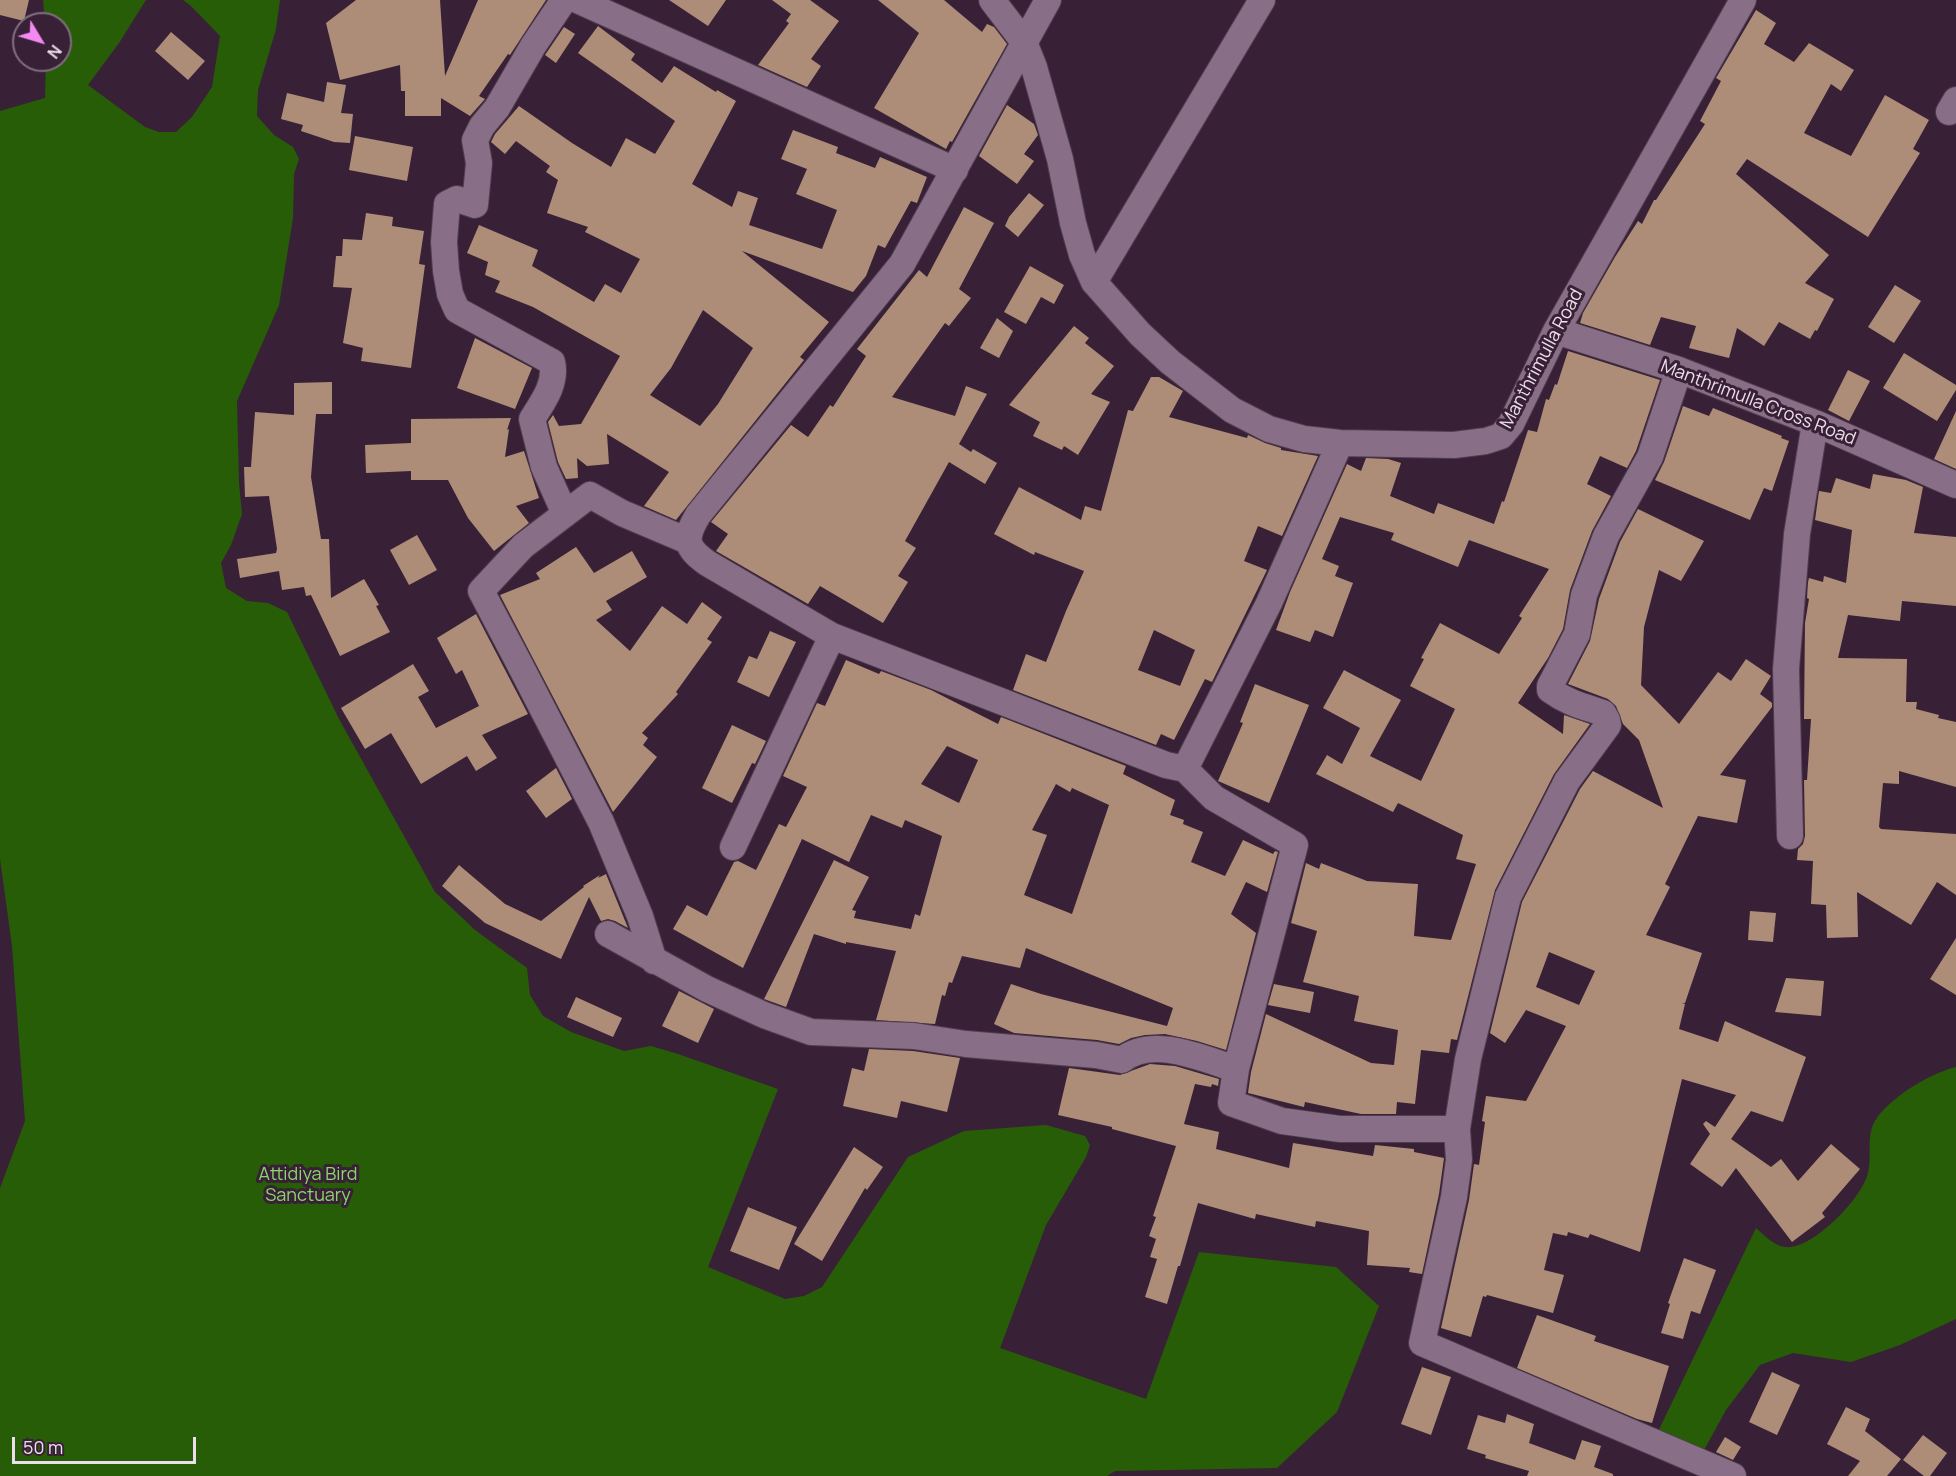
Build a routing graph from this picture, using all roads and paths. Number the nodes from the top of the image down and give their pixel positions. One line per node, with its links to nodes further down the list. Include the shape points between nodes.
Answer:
1 (564, 0): 15 (street, via 475,140 479,163 475,205 458,199 447,204 444,242 450,294 457,310 552,362 554,371 547,396 532,418 544,467)
2 (577, 0): 8 (street)
3 (992, 0): 7 (street, Manthrimulla Road)
4 (1048, 0): 7 (street)
5 (1262, 0): 9 (street)
6 (1743, 0): 10 (street, Manthrimulla Road)
7 (1024, 42): 8 (street); 9 (street, Manthrimulla Road, via 1060,159 1082,255)
8 (955, 170): 16 (street, via 902,264 698,515)
9 (1094, 282): 13 (street, Manthrimulla Road, via 1147,341 1232,410 1269,429 1304,439)
10 (1556, 331): 11 (street, Manthrimulla Cross Road); 13 (street, Manthrimulla Road, via 1511,424 1501,436 1454,445)
11 (1679, 370): 12 (street, Manthrimulla Cross Road); 24 (street, via 1650,457 1606,536 1584,595 1577,634 1550,686 1563,700 1603,713 1608,725 1567,781 1508,897 1468,1059)
12 (1815, 423): 14 (street, Manthrimulla Cross Road); 19 (street, via 1797,534 1786,669)
13 (1340, 443): 18 (street, via 1269,603)
14 (1956, 485)
15 (565, 514): 16 (street, via 590,495); 22 (street, via 523,546 481,591 601,822)
16 (688, 541): 17 (street, via 694,554 707,563)
17 (832, 636): 18 (street); 20 (street)
18 (1185, 769): 23 (street, via 1214,798 1295,845)
19 (1790, 836)
20 (733, 848)
21 (608, 934): 22 (street)
22 (654, 961): 23 (street, via 745,1006 811,1032 914,1036 1122,1060 1141,1050 1166,1050)
23 (1236, 1070): 24 (street, via 1231,1103 1282,1121 1340,1129)
24 (1457, 1129): 25 (street, via 1459,1160 1454,1197 1422,1343)
25 (1732, 1476)

